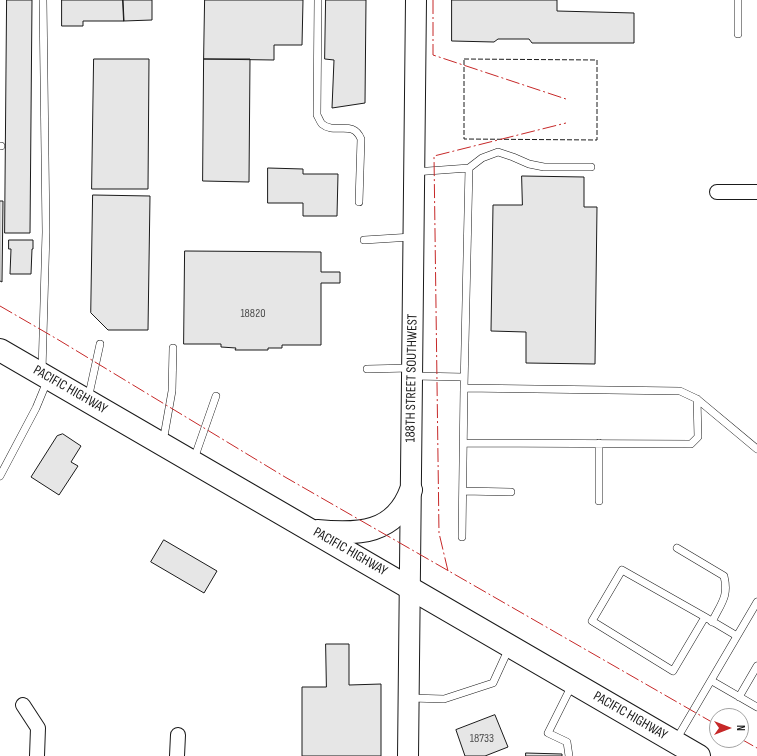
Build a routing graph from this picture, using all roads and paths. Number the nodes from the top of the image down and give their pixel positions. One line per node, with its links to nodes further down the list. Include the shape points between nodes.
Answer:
1 (43, 0): 19 (lane)
2 (318, 0): 11 (lane, via 317,115 322,123 330,128 353,128 358,132 361,139)
3 (416, 0): 8 (street, 188TH STREET SOUTHWEST)
4 (738, 0): 5 (lane)
5 (738, 34)
6 (590, 167): 7 (lane, via 544,167 498,152 482,158)
7 (468, 168): 8 (lane); 20 (lane)
8 (414, 172): 12 (street, 188TH STREET SOUTHWEST)
9 (717, 192): 10 (street)
10 (757, 192)
11 (359, 202)
12 (414, 237): 13 (lane); 18 (street, 188TH STREET SOUTHWEST)
13 (364, 240)
14 (100, 344): 24 (lane)
15 (173, 348): 26 (lane, via 172,391)
16 (0, 350): 19 (highway, PACIFIC HIGHWAY)
17 (367, 369): 18 (lane)
18 (412, 372): 20 (lane); 31 (street, 188TH STREET SOUTHWEST)
19 (45, 375): 24 (highway, PACIFIC HIGHWAY); 30 (lane, via 36,408)
20 (464, 377): 21 (lane)
21 (464, 388): 23 (lane, via 680,391); 25 (lane)
22 (216, 396): 29 (lane)
23 (697, 399): 27 (lane, via 698,437 691,444); 28 (lane)
24 (88, 400): 26 (highway, PACIFIC HIGHWAY)
25 (464, 443): 27 (lane); 32 (lane)
26 (163, 444): 29 (highway, PACIFIC HIGHWAY)
27 (599, 444): 34 (lane)
28 (757, 449)
29 (193, 462): 35 (highway, PACIFIC HIGHWAY)
30 (0, 476)
31 (411, 490): 35 (highway, via 403,508 380,527 360,532); 38 (street, 188TH STREET SOUTHWEST)
32 (463, 491): 33 (lane); 36 (lane)
33 (511, 492)
34 (599, 501)
35 (312, 530): 38 (highway, PACIFIC HIGHWAY)
36 (462, 537)
37 (677, 548): 41 (lane, via 724,576 726,595)
38 (410, 588): 43 (highway, PACIFIC HIGHWAY); 48 (street, 188TH STREET SOUTHWEST)
39 (757, 602): 42 (lane)
40 (705, 617): 40 (lane, via 622,570 592,621 673,671); 41 (lane)
41 (712, 622): 42 (lane)
42 (737, 636): 45 (lane)
43 (510, 646): 46 (highway, PACIFIC HIGHWAY); 48 (lane, via 493,683 444,700)
44 (757, 666): 47 (lane)
45 (712, 681): 47 (lane); 52 (lane)
46 (573, 683): 52 (highway, PACIFIC HIGHWAY); 56 (lane, via 548,733 567,742)
47 (739, 697): 50 (lane)
48 (409, 698): 55 (street, 188TH STREET SOUTHWEST)
49 (23, 705): 53 (street, via 38,728)
50 (757, 707)
51 (178, 735): 54 (street)
52 (675, 742): 57 (highway, PACIFIC HIGHWAY)
53 (38, 756)
54 (177, 756)
55 (408, 756)
56 (569, 756)
57 (699, 756)

